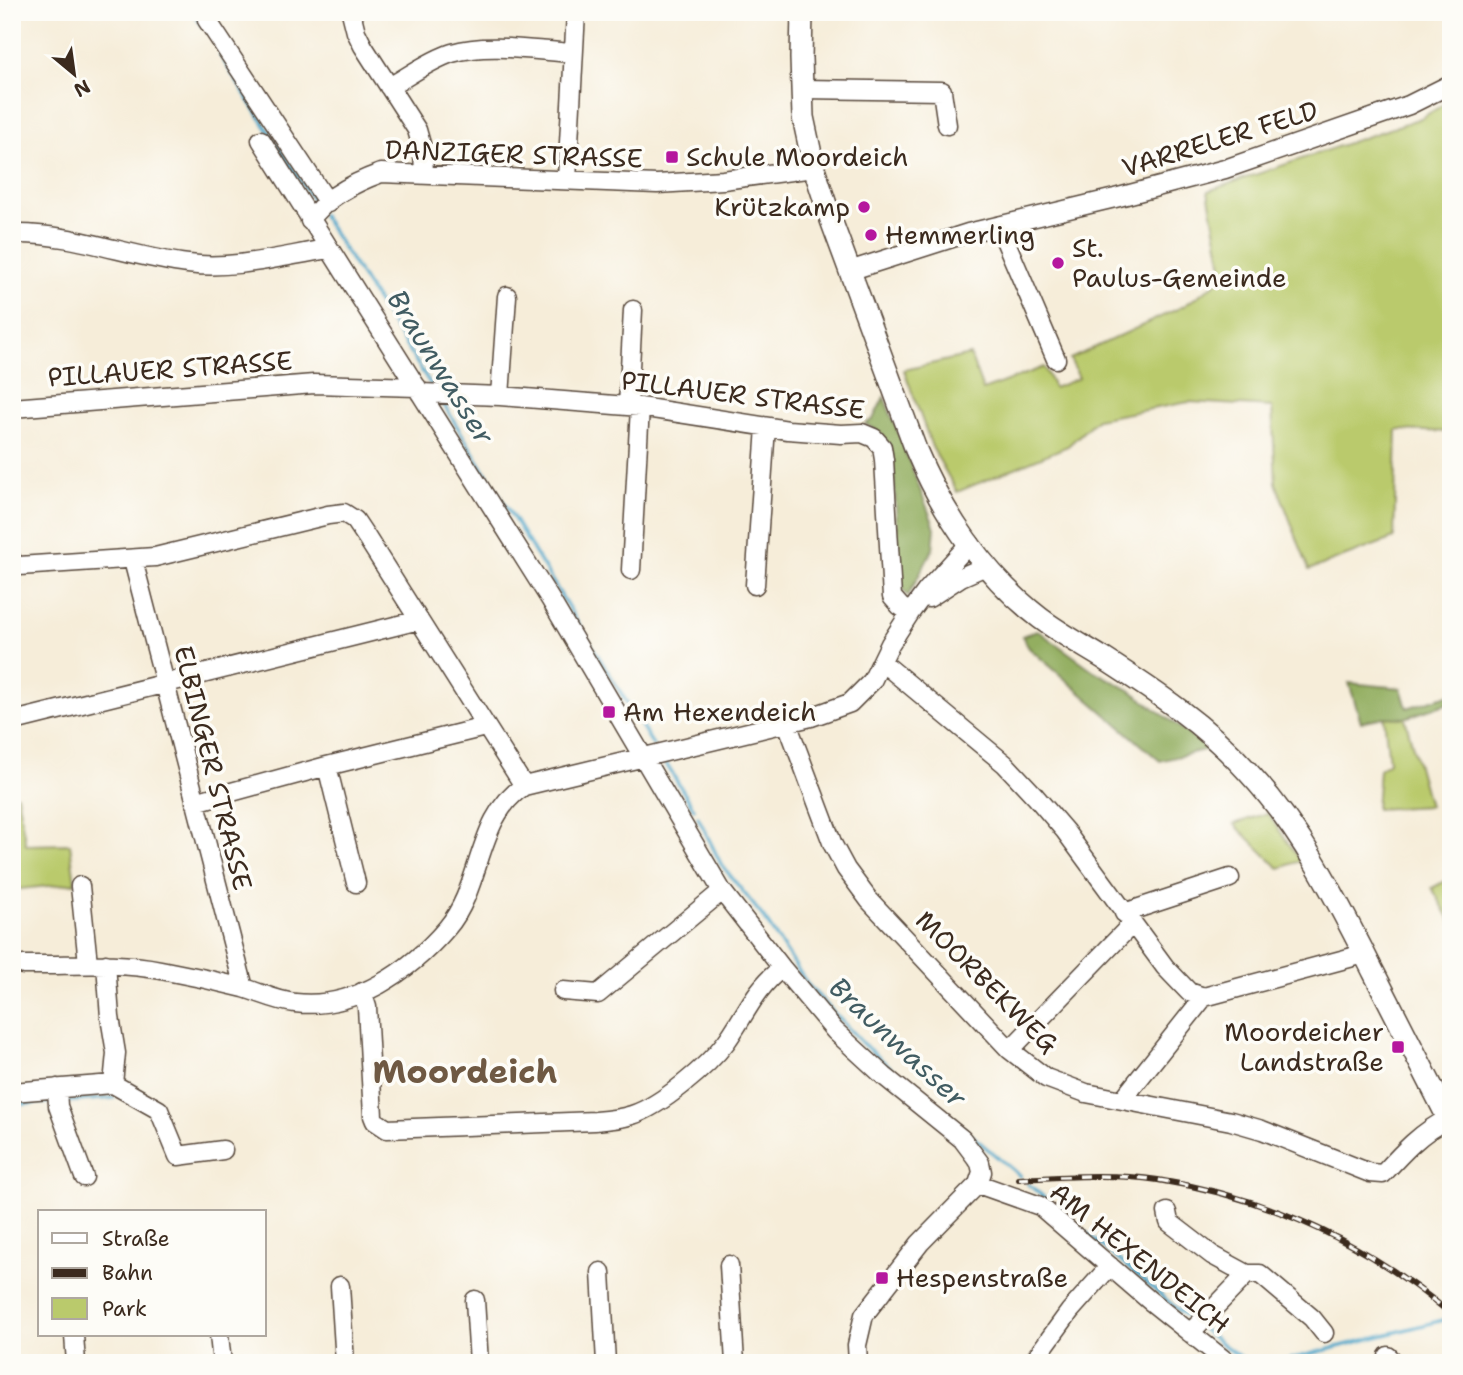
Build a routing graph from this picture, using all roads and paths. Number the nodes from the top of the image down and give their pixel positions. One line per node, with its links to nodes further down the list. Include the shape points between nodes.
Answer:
1 (351, 12): 7 (street, via 363,46)
2 (576, 12): 5 (street)
3 (802, 12): 8 (main road)
4 (207, 20): 14 (street)
5 (573, 54): 7 (street, via 460,51); 13 (street)
6 (1451, 84): 15 (street, VARRELER FELD, via 1409,105 1225,169)
7 (389, 87): 12 (street, via 417,130)
8 (802, 89): 9 (street, via 942,91); 11 (main road)
9 (947, 125)
10 (261, 140): 14 (street)
11 (814, 168): 13 (street, DANZIGER STRASSE, via 688,183); 18 (main road)
12 (424, 174): 13 (street, DANZIGER STRASSE); 14 (street, DANZIGER STRASSE, via 381,173 350,187)
13 (567, 180)
14 (317, 213): 17 (street)
15 (999, 226): 18 (street, VARRELER FELD); 21 (street)
16 (12, 234): 17 (street, via 59,237 189,264 232,264)
17 (328, 249): 22 (street)
18 (849, 271): 27 (main road, via 927,475)
19 (507, 296): 23 (street)
20 (633, 310): 24 (street)
21 (1056, 359)
22 (426, 392): 23 (street, PILLAUER STRASSE); 25 (street, PILLAUER STRASSE, via 314,384); 40 (street)
23 (500, 396): 24 (street, PILLAUER STRASSE)
24 (634, 407): 26 (street, PILLAUER STRASSE); 31 (street)
25 (12, 408)
26 (766, 426): 32 (street); 33 (street, PILLAUER STRASSE, via 811,433 862,433 882,447 892,597)
27 (970, 542): 30 (main road); 33 (street)
28 (12, 560): 29 (street, via 19,566)
29 (133, 560): 34 (street, via 344,513 355,520); 36 (street, ELBINGER STRASSE)
30 (986, 566): 33 (street, via 939,590); 49 (main road, via 1043,621 1174,705 1234,757 1302,840)
31 (631, 570)
32 (755, 585)
33 (910, 613): 35 (street)
34 (419, 620): 36 (street); 39 (street)
35 (882, 662): 38 (street, via 872,681 850,703); 48 (street, via 1005,764 1065,831)
36 (165, 683): 37 (street); 43 (street, ELBINGER STRASSE)
37 (12, 723)
38 (787, 723): 40 (street); 58 (street, MOORBEKWEG, via 834,845 855,882)
39 (485, 727): 41 (street); 42 (street)
40 (643, 757): 42 (street); 47 (street)
41 (327, 766): 43 (street); 45 (street)
42 (524, 786): 56 (street, via 497,815 470,889 449,926 401,971)
43 (195, 802): 54 (street, ELBINGER STRASSE)
44 (1230, 878): 48 (street)
45 (356, 883)
46 (80, 886): 50 (street)
47 (722, 891): 53 (street); 55 (street, via 598,995)
48 (1128, 918): 57 (street, via 1179,983); 58 (street)
49 (1364, 954): 57 (street); 63 (main road)
50 (88, 963): 51 (street); 52 (street)
51 (106, 964): 54 (street, via 161,970); 59 (street, via 116,1053)
52 (23, 965)
53 (782, 968): 56 (street, via 761,987 726,1042 692,1075 651,1107 603,1120 387,1129 375,1121 372,1111 367,1007); 66 (street, via 852,1048 962,1139 980,1163)
54 (244, 988): 56 (street, via 307,1003)
55 (563, 991)
56 (362, 992)
57 (1204, 997): 62 (street)
58 (1010, 1050): 62 (street, MOORBEKWEG, via 1056,1083)
59 (113, 1084): 61 (street); 64 (street, via 159,1110 178,1156)
60 (12, 1092): 61 (street)
61 (58, 1097): 65 (street)
62 (1123, 1099): 63 (street, MOORBEKWEG, via 1231,1121 1383,1174 1435,1125)
63 (1450, 1121)
64 (223, 1150)
65 (84, 1177)
66 (979, 1183): 69 (street, AM HEXENDEICH, via 1040,1206); 84 (street, via 920,1243 864,1315)
67 (1167, 1212): 71 (street, via 1169,1222 1212,1255)
68 (729, 1265): 83 (street)
69 (1110, 1266): 74 (street, AM HEXENDEICH); 85 (street)
70 (601, 1272): 82 (street)
71 (1247, 1274): 74 (street); 75 (street, via 1260,1274)
72 (340, 1286): 80 (street)
73 (475, 1300): 81 (street)
74 (1190, 1333): 86 (street, AM HEXENDEICH)
75 (1324, 1333)
76 (74, 1336): 78 (street)
77 (219, 1336): 79 (street)
78 (76, 1363)
79 (222, 1363)
80 (345, 1363)
81 (479, 1363)
82 (606, 1363)
83 (735, 1363)
84 (858, 1363)
85 (1032, 1363)
86 (1228, 1363)

